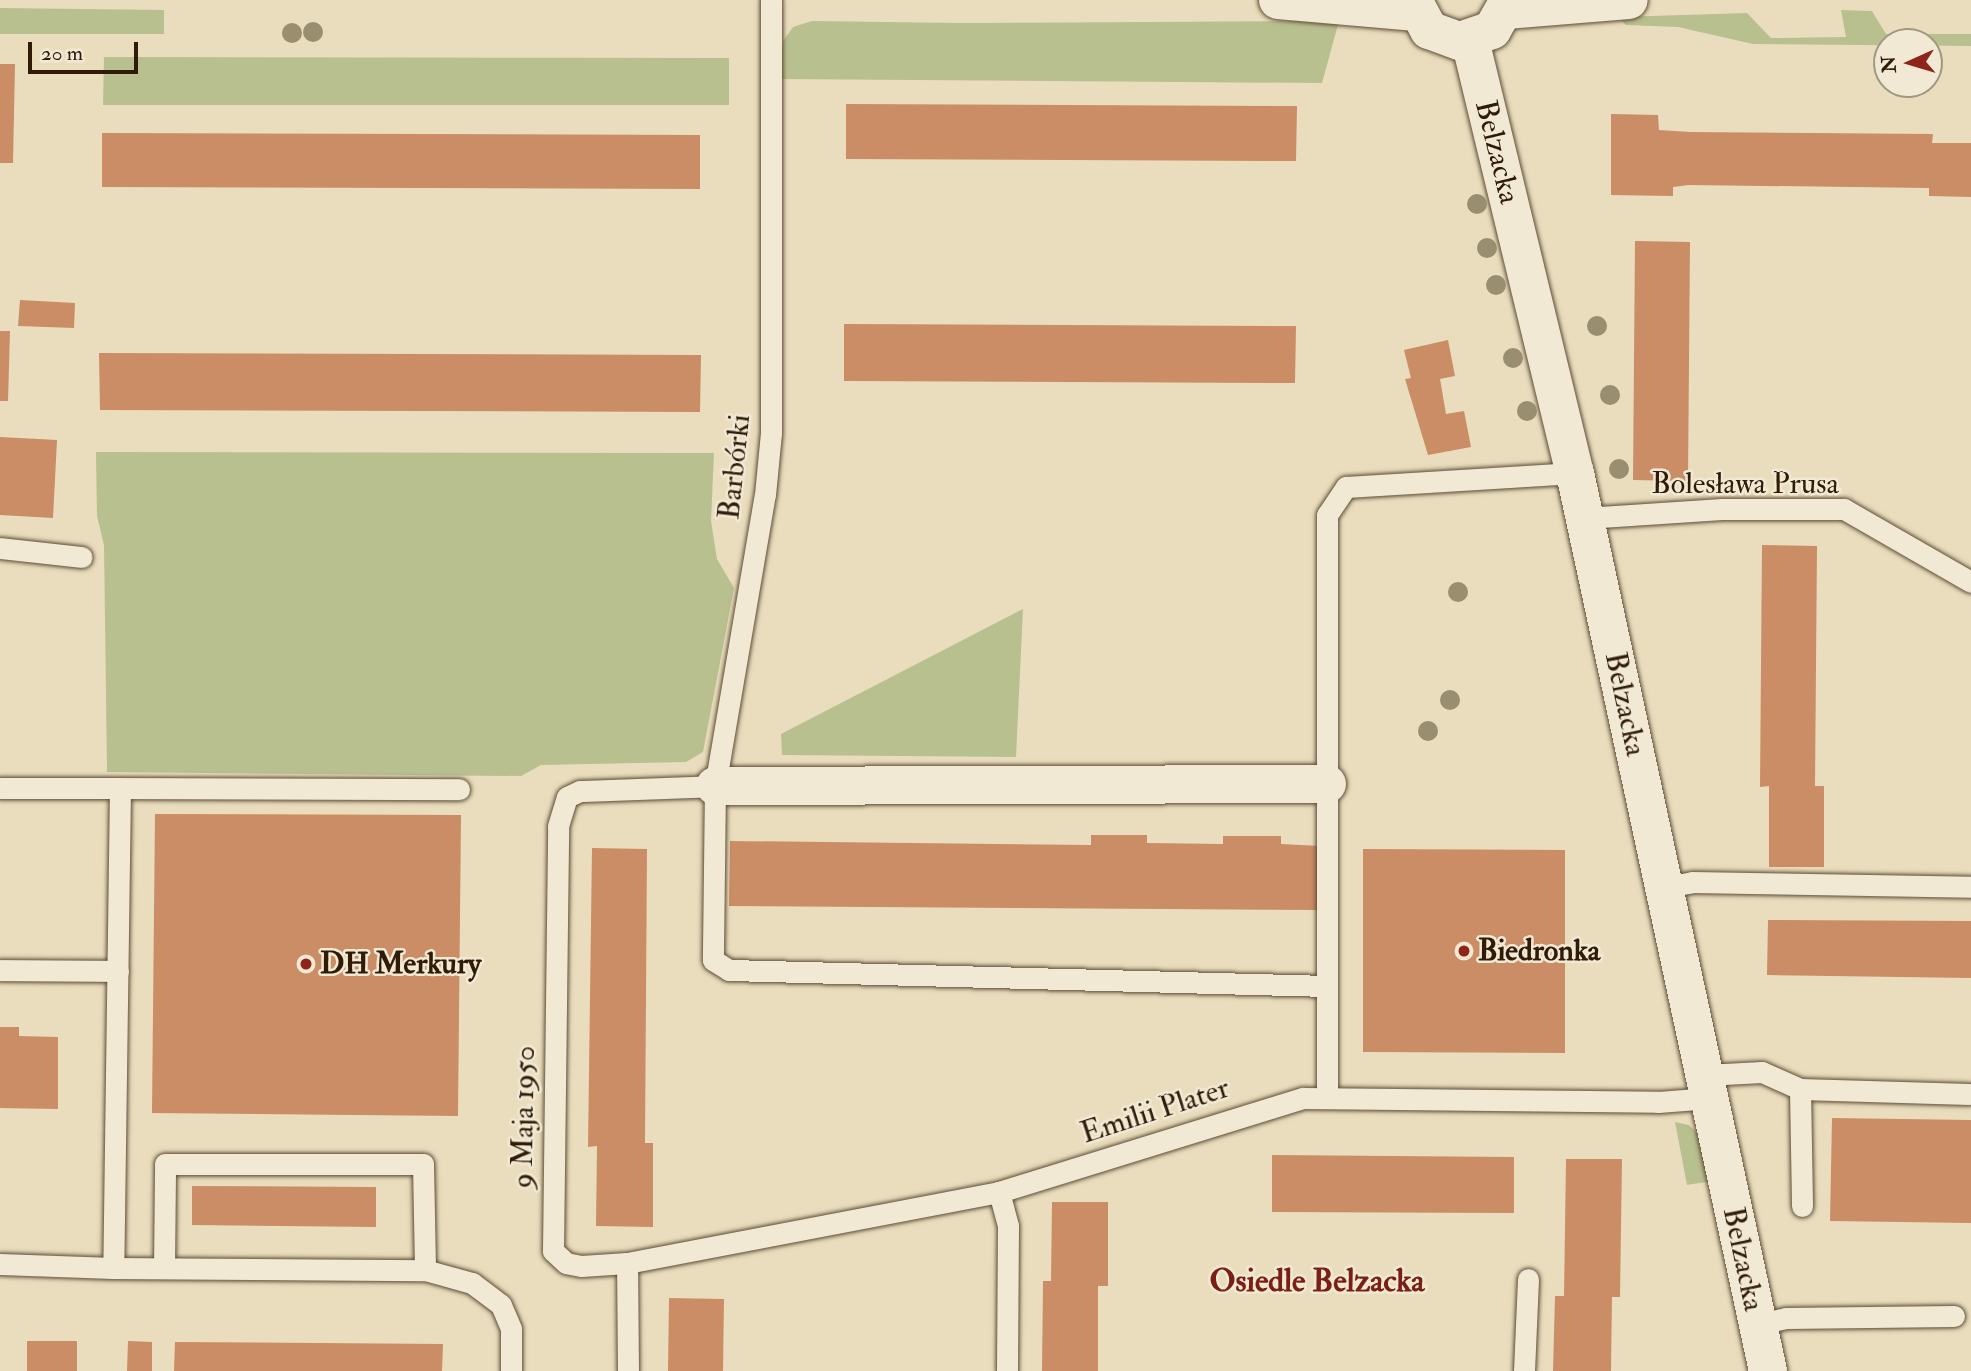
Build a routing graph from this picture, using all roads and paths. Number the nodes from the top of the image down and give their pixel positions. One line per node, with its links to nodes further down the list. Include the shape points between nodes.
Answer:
1 (771, 0): 13 (lane, Barbórki, via 771,433 765,495)
2 (1278, 0): 5 (street)
3 (1629, 0): 4 (street)
4 (1507, 5): 6 (street, via 1492,30)
5 (1415, 6): 6 (street, via 1438,36)
6 (1470, 40): 7 (street, Belzacka)
7 (1575, 472): 8 (street, Belzacka); 12 (lane, via 1346,487 1327,514)
8 (1585, 518): 11 (lane, Bolesława Prusa, via 1722,509 1843,509); 17 (street, Belzacka)
9 (0, 548): 10 (lane)
10 (82, 557)
11 (1971, 582)
12 (1327, 784): 13 (street); 21 (lane)
13 (715, 786): 21 (lane, Barbórki, via 713,960 729,970); 28 (lane, 9 Maja 1950, via 599,789 567,797 558,826 553,1251 566,1263 581,1266)
14 (0, 788): 15 (lane)
15 (120, 788): 16 (lane); 20 (lane)
16 (459, 789)
17 (1665, 887): 18 (lane, via 1692,882); 22 (street, Belzacka)
18 (1971, 887)
19 (0, 970): 20 (lane)
20 (118, 971): 30 (lane)
21 (1327, 986): 25 (lane)
22 (1707, 1087): 23 (lane, Emilii Plater, via 1762,1072); 25 (lane, Emilii Plater, via 1658,1102); 35 (street, Belzacka)
23 (1800, 1089): 24 (lane); 27 (lane)
24 (1969, 1094)
25 (1327, 1097): 26 (lane, Emilii Plater, via 1283,1102)
26 (999, 1192): 28 (lane, Emilii Plater); 38 (lane, via 1008,1226)
27 (1802, 1206)
28 (627, 1263): 37 (lane)
29 (0, 1264): 30 (lane)
30 (113, 1268): 31 (lane)
31 (164, 1268): 32 (lane); 32 (lane, via 165,1164 423,1164)
32 (425, 1269): 36 (lane, via 472,1283 501,1305 511,1329)
33 (1528, 1279): 39 (lane)
34 (1954, 1316): 35 (lane, via 1786,1318)
35 (1758, 1324): 40 (street, Belzacka)
36 (511, 1371)
37 (628, 1371)
38 (1007, 1371)
39 (1524, 1371)
40 (1768, 1371)

